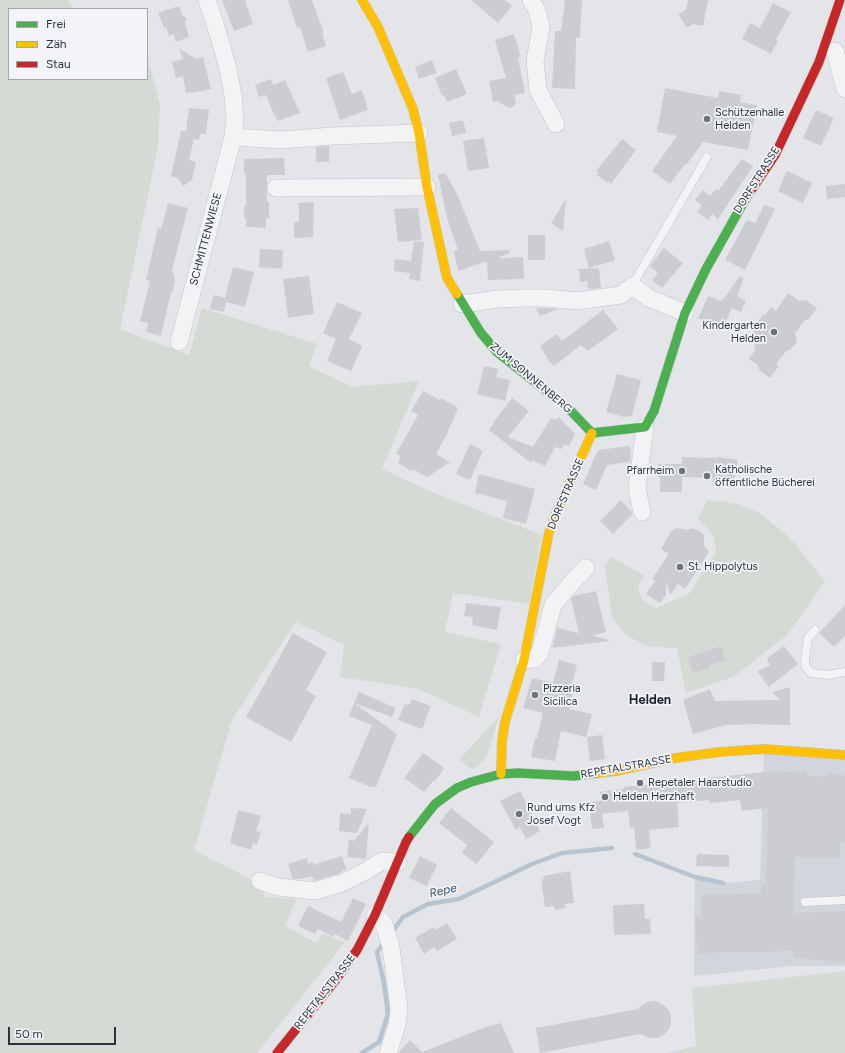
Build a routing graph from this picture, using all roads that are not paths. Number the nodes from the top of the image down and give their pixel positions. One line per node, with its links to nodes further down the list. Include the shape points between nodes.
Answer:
1 (207, 0): 9 (street, SCHMITTENWIESE, via 227,65 233,95)
2 (362, 0): 8 (street, ZUM SONNENBERG, via 378,27 401,80 413,109)
3 (531, 0): 7 (street, via 541,27 535,61 538,90)
4 (840, 0): 5 (street, DORFSTRASSE)
5 (835, 50): 6 (street); 15 (street, DORFSTRASSE, via 775,155 738,211)
6 (845, 89)
7 (556, 124)
8 (418, 133): 9 (street, via 281,140); 11 (street, ZUM SONNENBERG)
9 (233, 137): 16 (street, SCHMITTENWIESE)
10 (707, 158): 13 (lane)
11 (427, 187): 12 (street); 14 (street, ZUM SONNENBERG, via 447,278)
12 (276, 188)
13 (632, 286): 14 (street, via 621,294 577,301 516,298); 15 (street, via 649,298)
14 (462, 304): 18 (street, ZUM SONNENBERG, via 497,352 569,409)
15 (685, 313): 17 (street, DORFSTRASSE, via 654,411)
16 (179, 342)
17 (645, 427): 18 (street); 19 (street, via 637,489)
18 (592, 433): 22 (street, DORFSTRASSE, via 549,532)
19 (642, 512)
20 (586, 568): 22 (street, via 553,605 540,653 535,659)
21 (815, 630): 23 (lane, via 808,638 806,667 811,673 827,675)
22 (524, 660): 25 (street, DORFSTRASSE, via 505,722)
23 (845, 672)
24 (845, 755): 25 (street, REPETALSTRASSE, via 764,749 675,758 587,775)
25 (501, 774): 26 (street, REPETALSTRASSE, via 457,788 435,804 415,828)
26 (398, 862): 27 (street, via 382,861 342,883 315,891 278,887); 30 (street, REPETALSTRASSE)
27 (260, 881)
28 (845, 900): 29 (lane)
29 (805, 902)
30 (379, 919): 31 (street, REPETALSTRASSE, via 334,982); 32 (street, via 391,947 399,1009)
31 (277, 1053)
32 (388, 1053)

